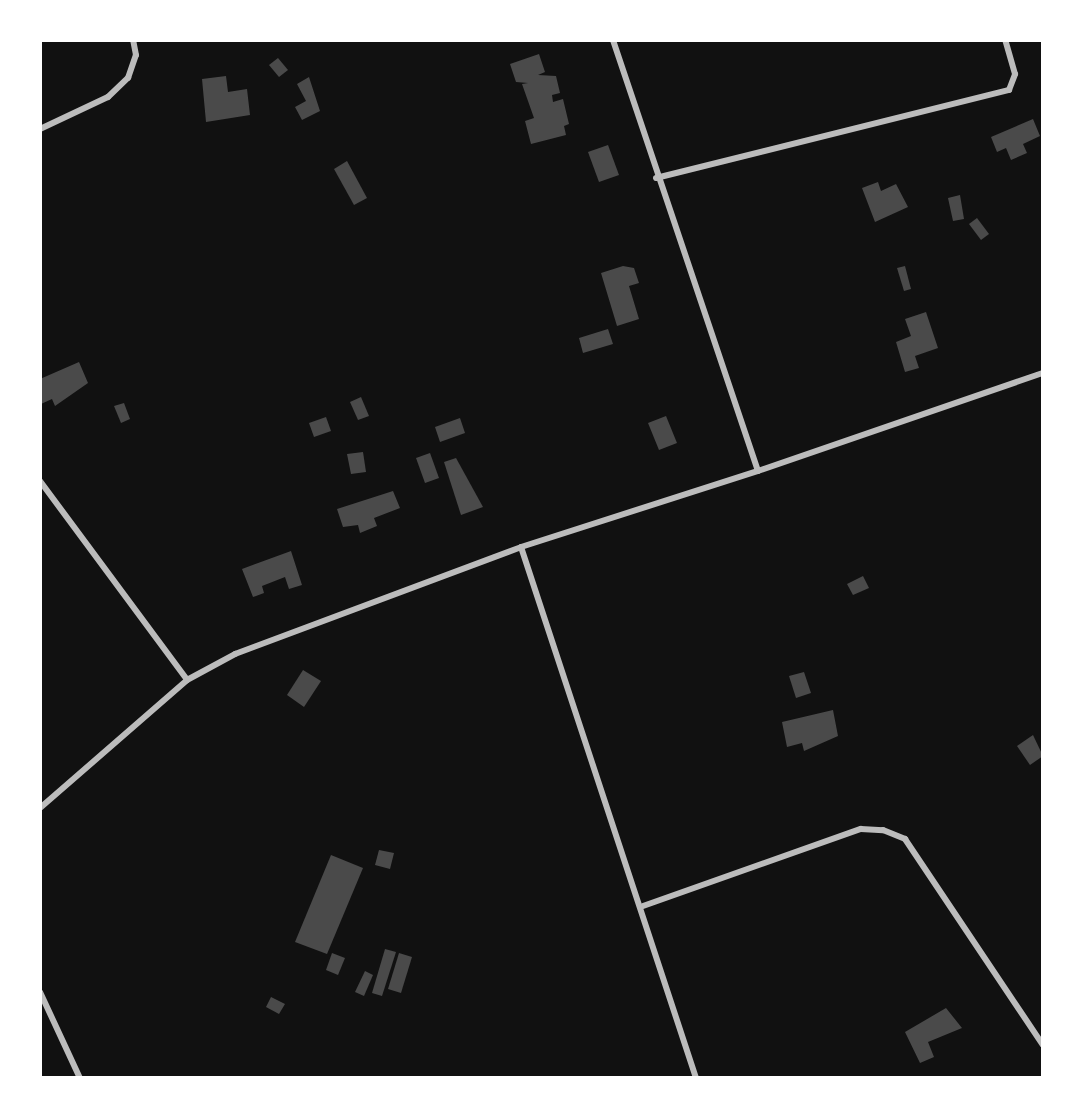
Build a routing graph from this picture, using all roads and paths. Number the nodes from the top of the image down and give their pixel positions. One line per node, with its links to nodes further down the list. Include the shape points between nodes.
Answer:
1 (133, 40): 4 (street, via 128,78 108,96)
2 (614, 40): 5 (street)
3 (1005, 40): 5 (street, via 1015,74 1009,90)
4 (40, 129)
5 (656, 178): 7 (street)
6 (1043, 373): 7 (street)
7 (758, 472): 9 (street)
8 (40, 480): 10 (street)
9 (521, 547): 10 (street, via 235,654); 12 (street)
10 (187, 680): 11 (street)
11 (40, 808)
12 (643, 906): 14 (street, via 861,830 884,830 905,839); 16 (street)
13 (40, 992): 15 (street)
14 (1043, 1045)
15 (80, 1078)
16 (696, 1078)

